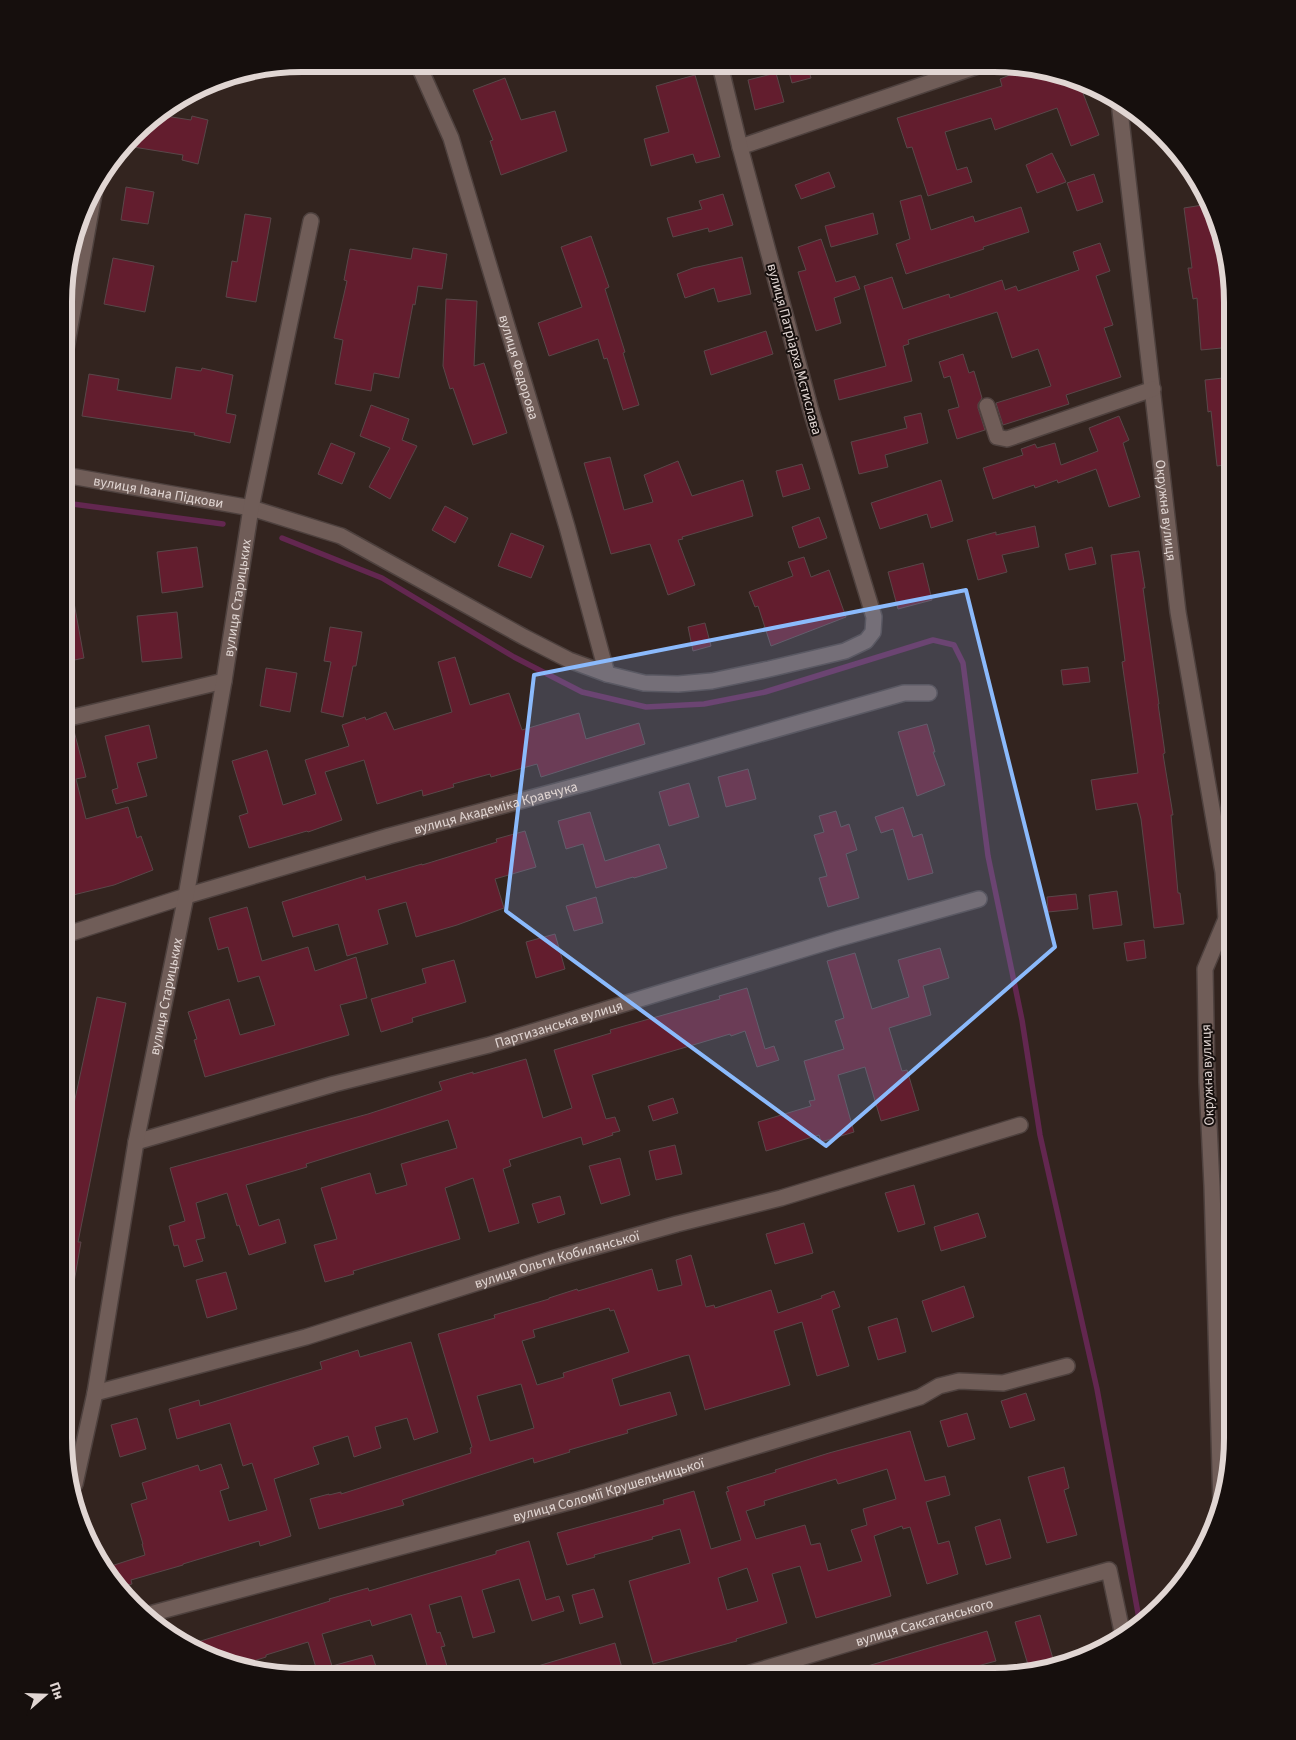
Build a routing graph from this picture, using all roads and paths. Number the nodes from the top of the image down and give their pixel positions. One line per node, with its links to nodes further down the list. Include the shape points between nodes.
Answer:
1 (422, 72): 14 (street, вулиця Федорова, via 451,138 567,526)
2 (722, 72): 5 (street, вулиця Патріарха Мстислава)
3 (960, 72): 5 (street)
4 (1120, 110): 9 (street, Окружна вулиця)
5 (740, 147): 13 (street, вулиця Патріарха Мстислава, via 811,411 874,617)
6 (90, 214): 8 (street)
7 (311, 221): 12 (street)
8 (72, 316)
9 (1153, 389): 10 (street, via 1007,439 997,437); 18 (street, Окружна вулиця, via 1178,612)
10 (987, 406)
11 (72, 476): 12 (street, вулиця Івана Підкови)
12 (251, 508): 14 (street, вулиця Івана Підкови, via 341,536 524,637 569,660); 15 (street, вулиця Старицьких)
13 (873, 632): 14 (street, вулиця Івана Підкови, via 866,641 845,651 712,681 644,683)
14 (607, 674)
15 (224, 681): 17 (street); 19 (street, вулиця Старицьких)
16 (929, 693): 19 (street, вулиця Академіка Кравчука, via 904,693 389,836)
17 (72, 717)
18 (1224, 887)
19 (186, 896): 22 (street, вулиця Академіка Кравчука); 24 (street, вулиця Старицьких)
20 (978, 899): 24 (street, Партизанська вулиця, via 490,1045 334,1084)
21 (1224, 923): 27 (street, Окружна вулиця, via 1205,969)
22 (72, 933)
23 (1020, 1125): 26 (street, вулиця Ольги Кобилянської, via 781,1198 552,1259 306,1336)
24 (136, 1142): 26 (street, вулиця Старицьких)
25 (1067, 1366): 29 (street, вулиця Соломії Крушельницької, via 1003,1383 959,1381 939,1386 920,1397 584,1498)
26 (95, 1393): 28 (street, вулиця Старицьких)
27 (1220, 1476)
28 (76, 1478)
29 (154, 1613)
30 (1121, 1629): 31 (street, вулиця Саксаганського, via 1109,1570)
31 (767, 1668)

